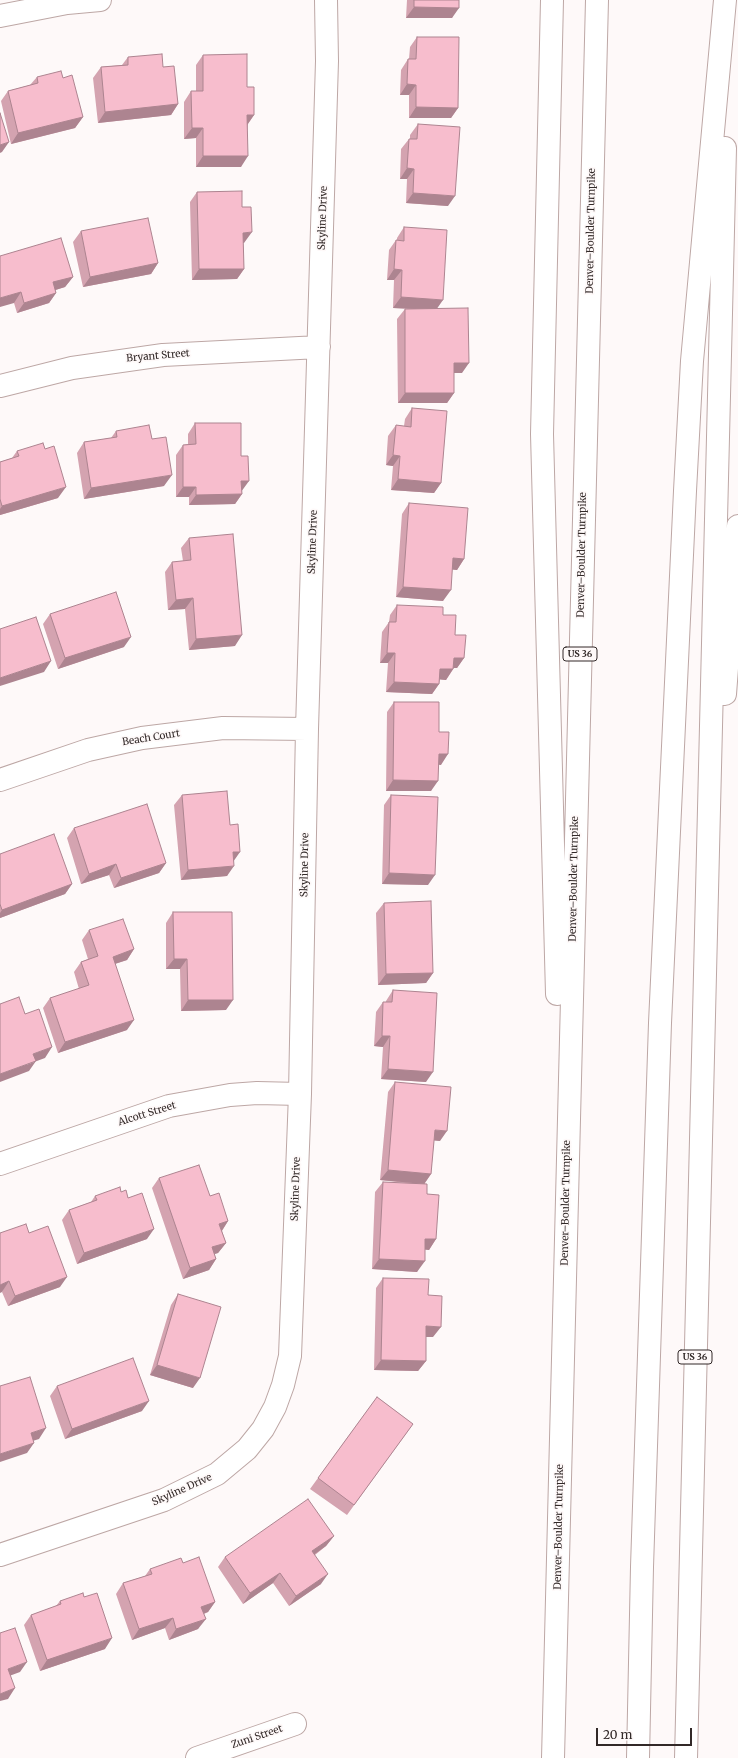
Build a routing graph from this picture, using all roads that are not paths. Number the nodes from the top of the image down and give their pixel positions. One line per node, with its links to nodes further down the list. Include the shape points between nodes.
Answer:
1 (100, 0): 7 (main road, via 66,3)
2 (326, 0): 8 (main road, Skyline Drive, via 327,61)
3 (552, 0): 16 (main road, via 542,434)
4 (597, 0): 16 (main road, Denver–Boulder Turnpike / US 36)
5 (725, 0): 21 (main road, via 692,361 684,507 660,1031)
6 (729, 0): 13 (main road, US 36)
7 (0, 16)
8 (319, 347): 9 (main road, Bryant Street, via 163,354 72,368); 11 (main road, Skyline Drive)
9 (0, 386)
10 (738, 526): 13 (main road)
11 (307, 729): 12 (main road, Beach Court, via 224,728 142,738 88,750); 14 (main road, Skyline Drive)
12 (0, 780)
13 (705, 957): 22 (main road, US 36)
14 (300, 1094): 15 (main road, Alcott Street, via 230,1095 169,1106); 17 (main road, Skyline Drive, via 290,1356 275,1407 263,1429 247,1449 217,1474 171,1497)
15 (0, 1164)
16 (564, 1307): 20 (main road, Denver–Boulder Turnpike / US 36)
17 (0, 1555)
18 (295, 1724): 19 (main road, Zuni Street)
19 (197, 1758)
20 (553, 1758)
21 (638, 1758)
22 (686, 1758)

